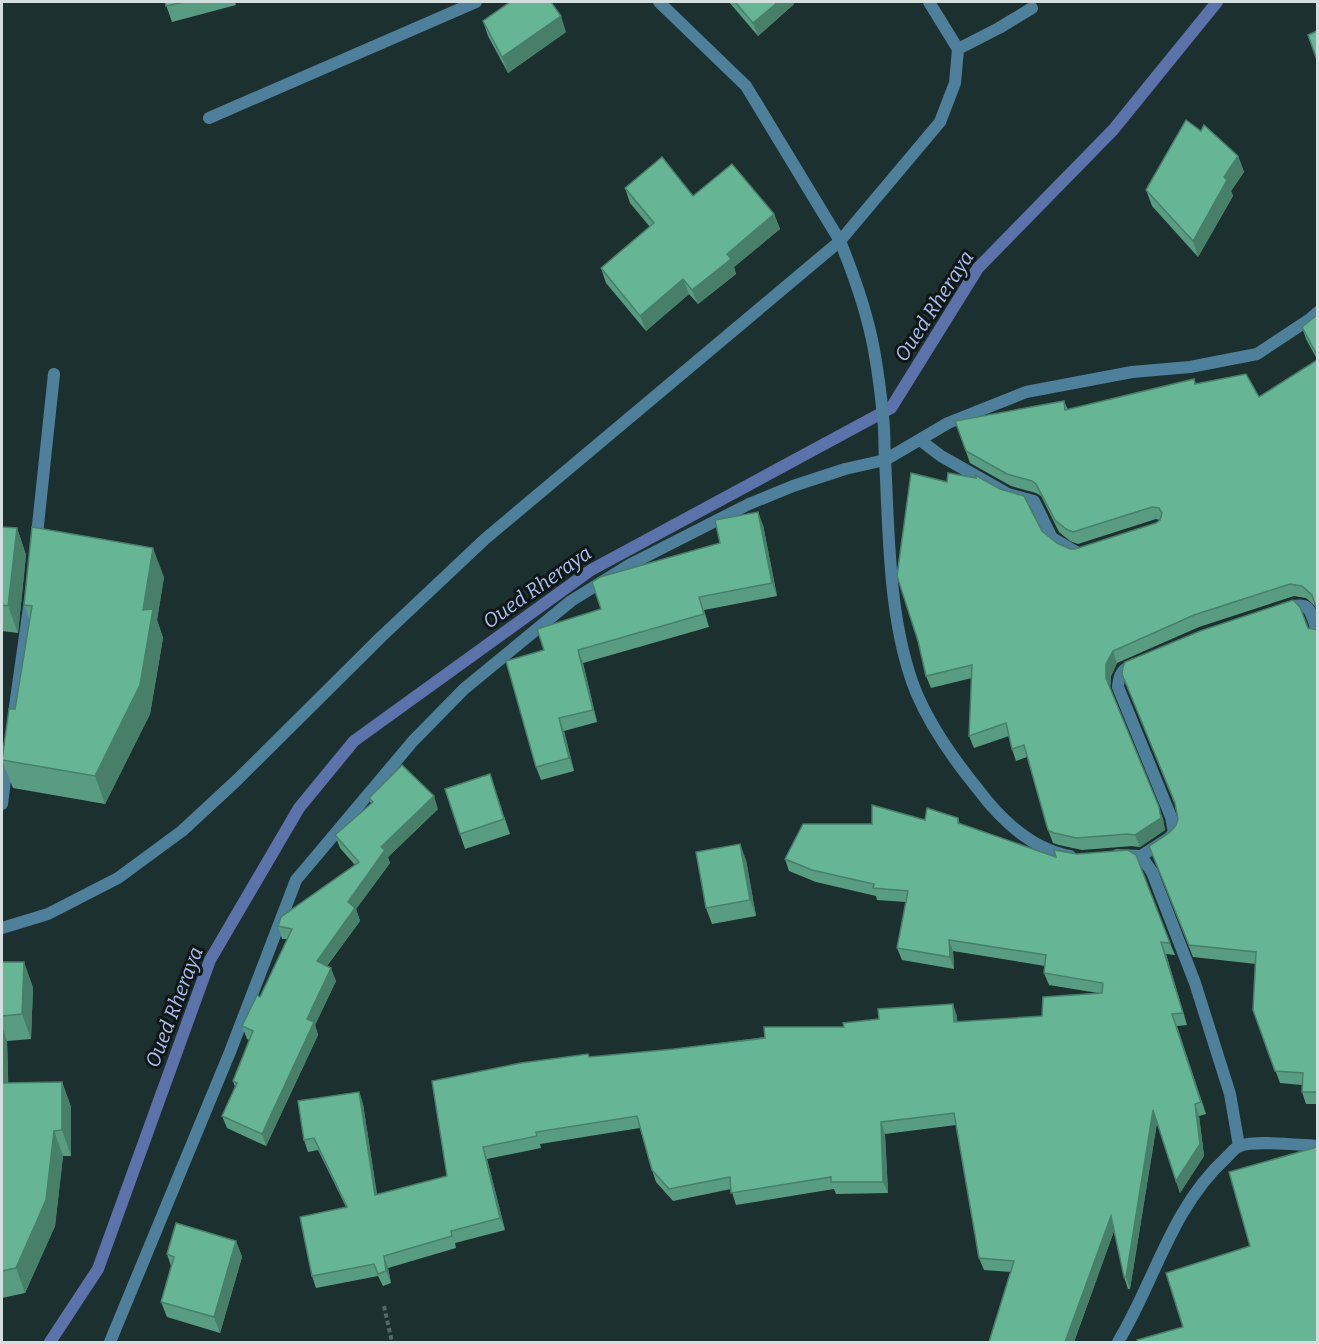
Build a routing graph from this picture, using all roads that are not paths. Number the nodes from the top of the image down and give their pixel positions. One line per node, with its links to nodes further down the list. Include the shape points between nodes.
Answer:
1 (476, 2): 6 (street)
2 (659, 2): 7 (street, via 746,86)
3 (929, 2): 5 (street)
4 (1032, 8): 5 (street)
5 (958, 49): 7 (street, via 955,82 940,122)
6 (210, 118)
7 (840, 241): 11 (street, via 874,348); 24 (street, via 485,539 182,831 118,878 48,914)
8 (1317, 312): 10 (street, via 1257,354 1026,392 948,423)
9 (54, 374): 13 (street)
10 (920, 440): 11 (street); 12 (street, via 1008,494 1034,501 1052,538 1068,549 1077,553)
11 (885, 460): 23 (street, via 894,601 916,693 952,756 991,807 1036,844); 27 (street, via 845,469 748,504 629,565 571,601 464,689 413,741 296,880 230,1052)
12 (1088, 549)
13 (34, 558)
14 (30, 593): 18 (street)
15 (1270, 614): 16 (street, via 1303,605 1310,611)
16 (1317, 635)
17 (1146, 659): 22 (street, via 1124,668 1118,687 1174,832)
18 (13, 721)
19 (10, 745): 20 (street)
20 (2, 804)
21 (1103, 856): 22 (street)
22 (1141, 856): 25 (street, via 1152,872 1195,984 1230,1094)
23 (1081, 858)
24 (2, 928)
25 (1239, 1146): 26 (street); 28 (street, via 1195,1190)
26 (1317, 1146)
27 (110, 1342)
28 (1118, 1342)

